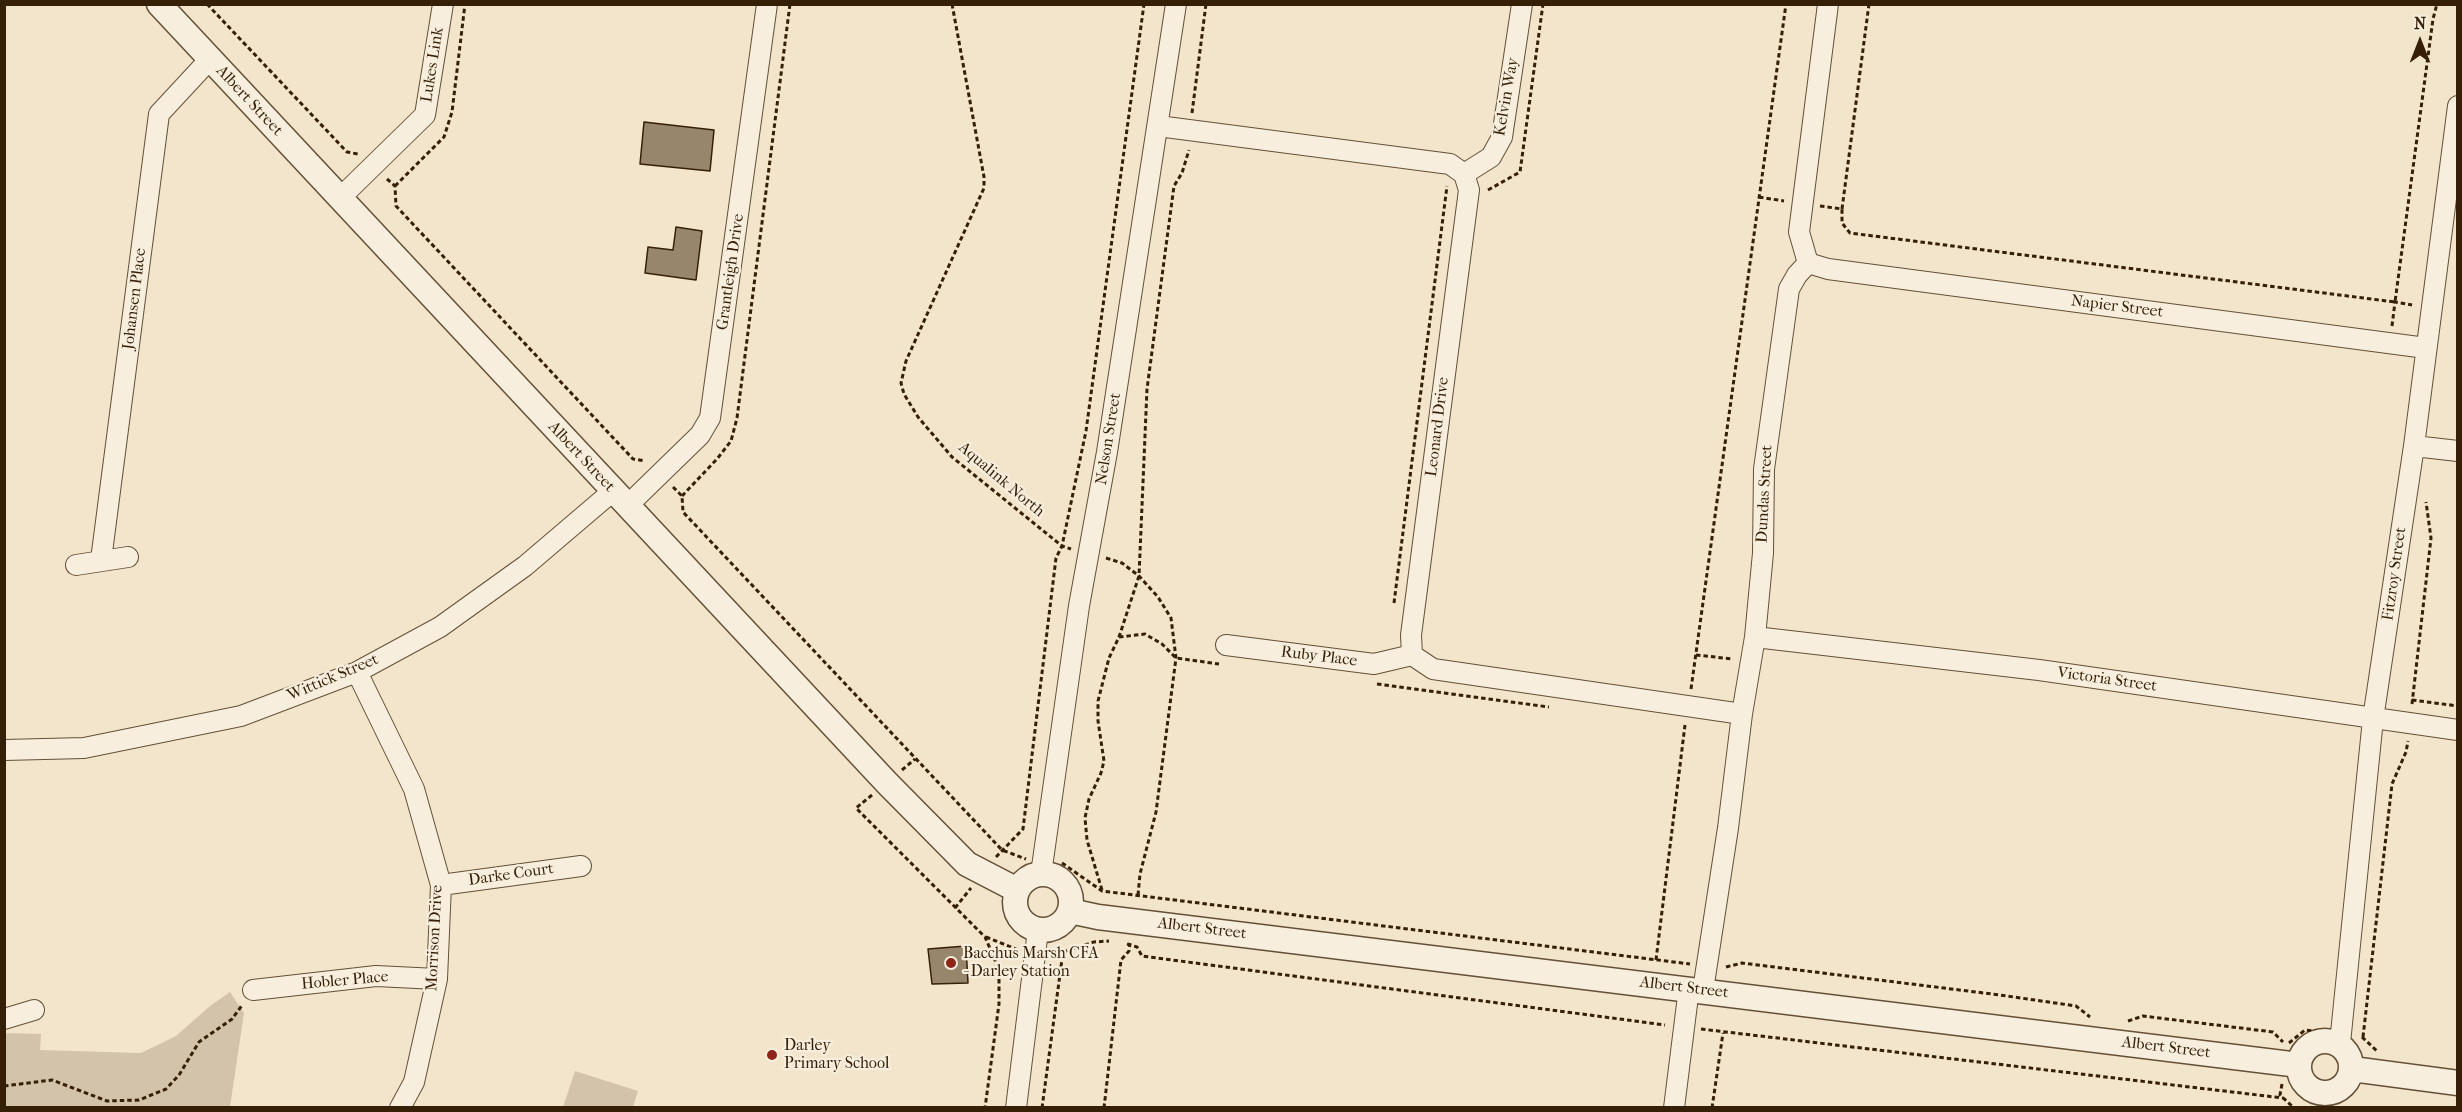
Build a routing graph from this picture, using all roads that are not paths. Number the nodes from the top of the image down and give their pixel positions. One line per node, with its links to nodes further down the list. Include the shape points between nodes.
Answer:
1 (159, 4): 7 (street, Albert Street)
2 (443, 4): 11 (street, Lukes Link, via 425,115)
3 (767, 4): 17 (street, Grantleigh Drive, via 710,418 700,435)
4 (1176, 4): 9 (street, Nelson Street)
5 (1522, 4): 10 (street, Kelvin Way, via 1502,137 1491,157)
6 (1828, 4): 13 (street, via 1801,203 1799,232)
7 (210, 59): 11 (street, Albert Street); 19 (street, Johansen Place, via 159,114)
8 (2457, 106): 12 (street, Fitzroy Street)
9 (1158, 126): 10 (street, via 1450,164); 30 (street, Nelson Street, via 1079,606)
10 (1456, 179): 23 (street, Leonard Drive, via 1468,190)
11 (340, 198): 17 (street, Albert Street)
12 (2450, 214): 14 (street, Fitzroy Street)
13 (1808, 263): 14 (street, Napier Street, via 1828,269); 21 (street, Dundas Street, via 1793,282 1787,300 1764,469 1763,553)
14 (2426, 348): 15 (street, Fitzroy Street)
15 (2414, 446): 16 (street); 26 (street, Fitzroy Street)
16 (2457, 451)
17 (620, 499): 24 (street, Wittick Street, via 440,627); 32 (street, Albert Street, via 967,864)
18 (129, 557): 19 (street)
19 (101, 560): 20 (street)
20 (76, 565)
21 (1755, 637): 25 (street, Dundas Street); 26 (street, Victoria Street, via 2039,670)
22 (1224, 654): 23 (street, Ruby Place, via 1374,664)
23 (1412, 656): 25 (street, via 1433,669)
24 (357, 672): 28 (street, Wittick Street, via 241,716 84,748); 31 (street, Morrison Drive, via 414,789)
25 (1742, 714): 36 (street, Dundas Street, via 1708,966)
26 (2373, 719): 27 (street, Victoria Street); 40 (street, Fitzroy Street)
27 (2457, 730)
28 (4, 750)
29 (581, 866): 31 (street, Darke Court)
30 (1041, 874): 32 (street, via 1031,876); 33 (street, via 1051,875 1065,885 1070,893)
31 (441, 885): 35 (street, Morrison Drive)
32 (1017, 890): 34 (street, via 1018,916)
33 (1070, 911): 34 (street, via 1058,926); 36 (street, Albert Street, via 1098,918)
34 (1038, 930): 46 (street)
35 (437, 979): 37 (street, Hobler Place, via 376,976); 45 (street, Morrison Drive, via 414,1082)
36 (1696, 989): 41 (street, Albert Street); 47 (street, Dundas Street)
37 (253, 990)
38 (34, 1010): 39 (street)
39 (4, 1019)
40 (2340, 1043): 41 (street, via 2320,1041 2301,1056); 42 (street, via 2348,1053)
41 (2293, 1055): 44 (street, via 2305,1083)
42 (2352, 1069): 43 (street); 44 (street, via 2343,1086)
43 (2457, 1083)
44 (2325, 1100)
45 (400, 1107)
46 (1016, 1107)
47 (1674, 1107)

